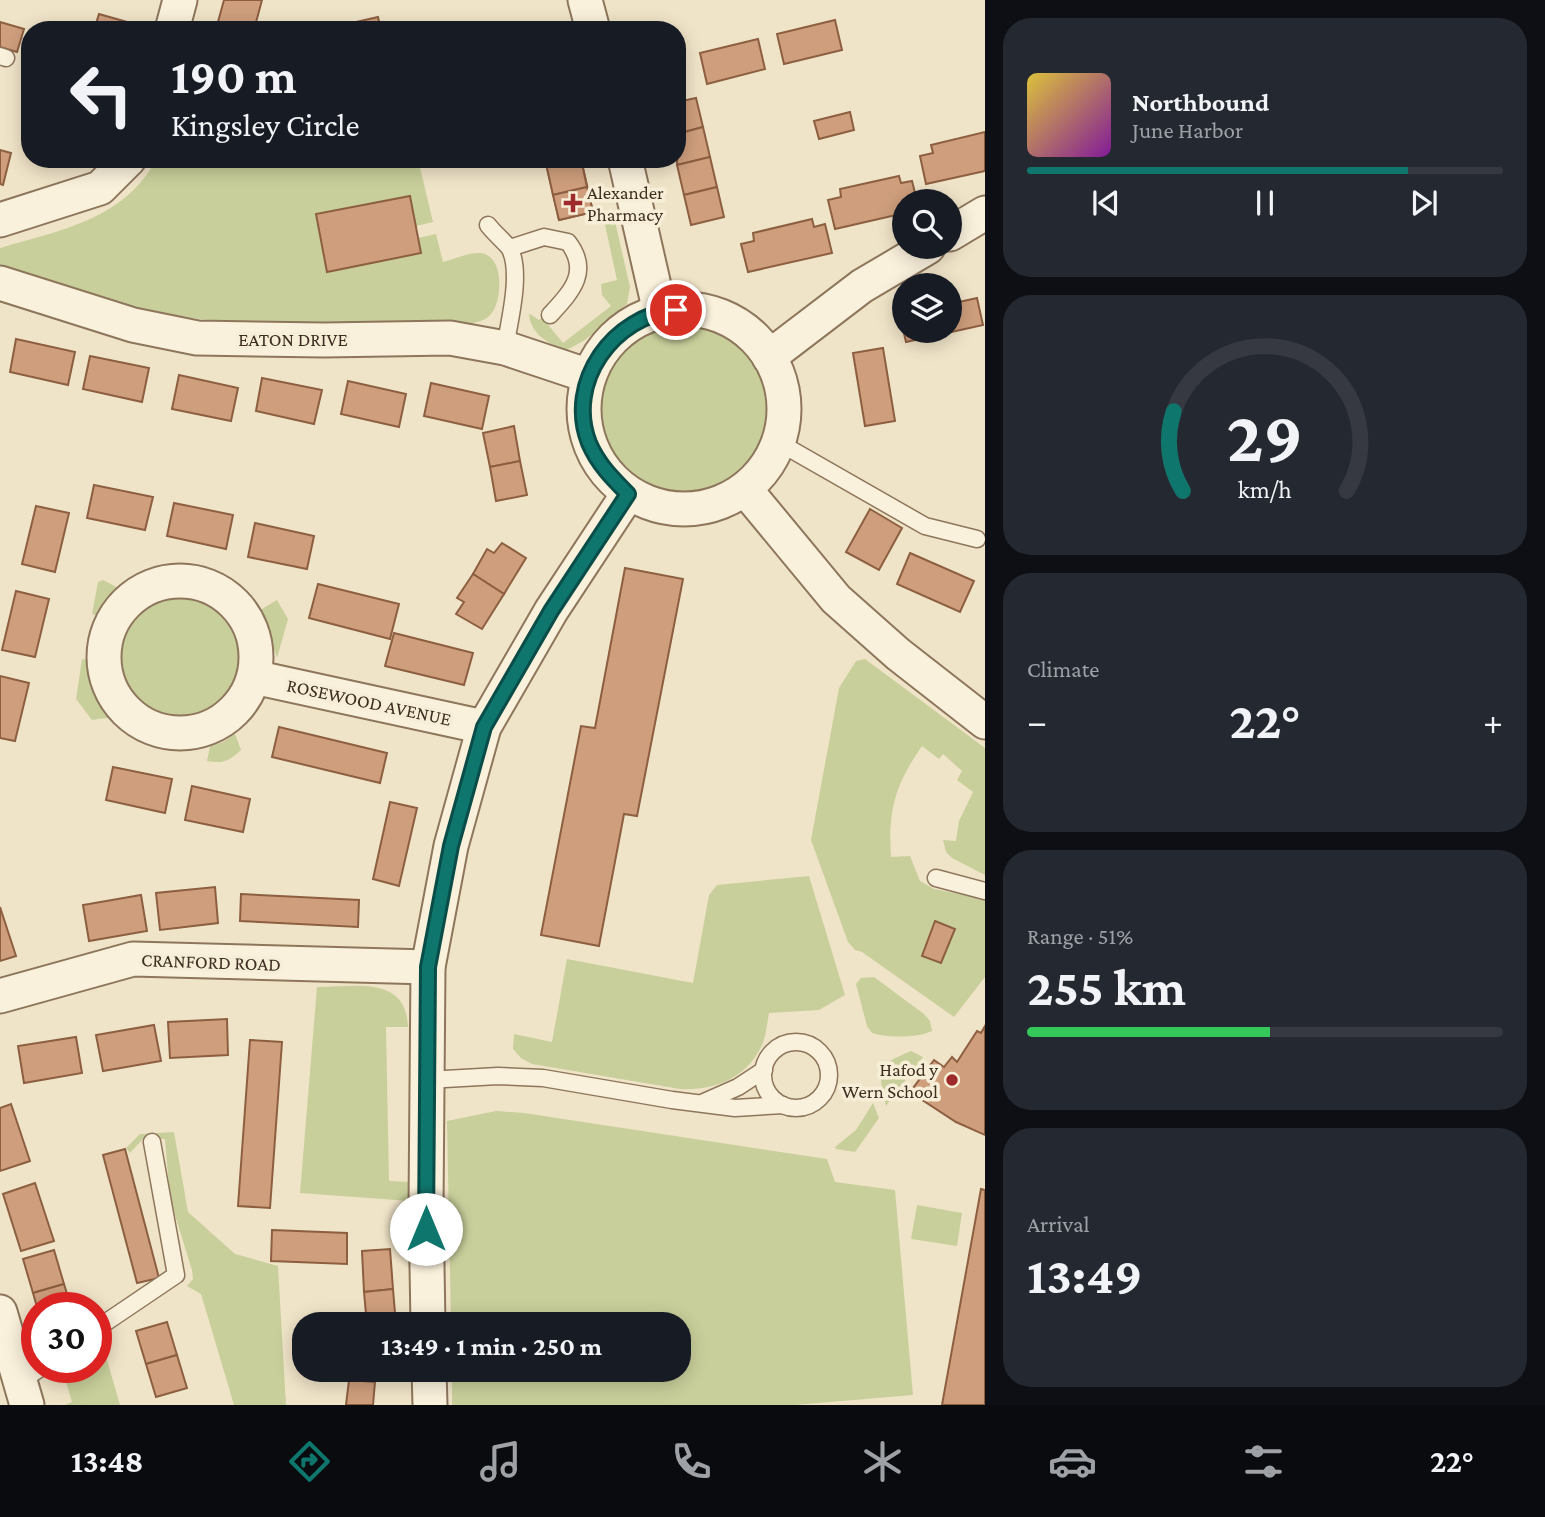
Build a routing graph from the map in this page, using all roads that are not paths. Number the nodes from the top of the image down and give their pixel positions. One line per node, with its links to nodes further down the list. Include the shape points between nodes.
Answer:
1 (180, 0): 3 (street)
2 (585, 0): 4 (street)
3 (174, 21)
4 (591, 21)
5 (120, 168): 8 (street, via 100,188)
6 (627, 168): 14 (street)
7 (985, 213): 10 (street)
8 (0, 220)
9 (488, 225): 11 (lane)
10 (962, 227)
11 (510, 248): 15 (lane, via 544,237 568,242 574,250 578,261 574,285); 16 (lane, via 513,296)
12 (908, 259): 17 (street, via 862,286)
13 (0, 283): 16 (street, EATON DRIVE, via 133,325 197,338 450,338)
14 (660, 312): 17 (street, via 691,309 722,316 749,333); 18 (street, via 629,325 605,347)
15 (550, 315)
16 (505, 348): 18 (street, EATON DRIVE)
17 (769, 357): 19 (street, via 781,384 784,414)
18 (589, 376): 21 (street, via 583,409 589,442 604,471)
19 (778, 442): 20 (street, via 765,468); 22 (lane, via 925,526)
20 (745, 489): 21 (street, via 718,504 687,510 656,506); 24 (street, via 836,599)
21 (628, 494): 25 (street, via 551,611)
22 (978, 539)
23 (254, 677): 23 (street, via 243,701 224,719 188,732 150,728 128,714 113,693 104,669 104,643 128,600 149,586 172,580 197,582 220,591 239,607 257,653); 25 (street, ROSEWOOD AVENUE)
24 (985, 722)
25 (484, 727): 28 (street, via 451,846)
26 (936, 878): 27 (lane)
27 (985, 891)
28 (428, 967): 29 (street, CRANFORD ROAD, via 133,959); 31 (street)
29 (0, 996)
30 (764, 1070): 32 (lane); 33 (lane, via 768,1091); 33 (lane, via 766,1060 781,1045 803,1042 822,1054 829,1075 822,1096 804,1107)
31 (427, 1080): 32 (lane, via 543,1079); 36 (street)
32 (704, 1102): 33 (lane, via 736,1108)
33 (783, 1105)
34 (152, 1142): 37 (lane, via 176,1275)
35 (0, 1312): 39 (street)
36 (428, 1312)
37 (112, 1318)
38 (429, 1382): 40 (street)
39 (30, 1384)
40 (430, 1405)

